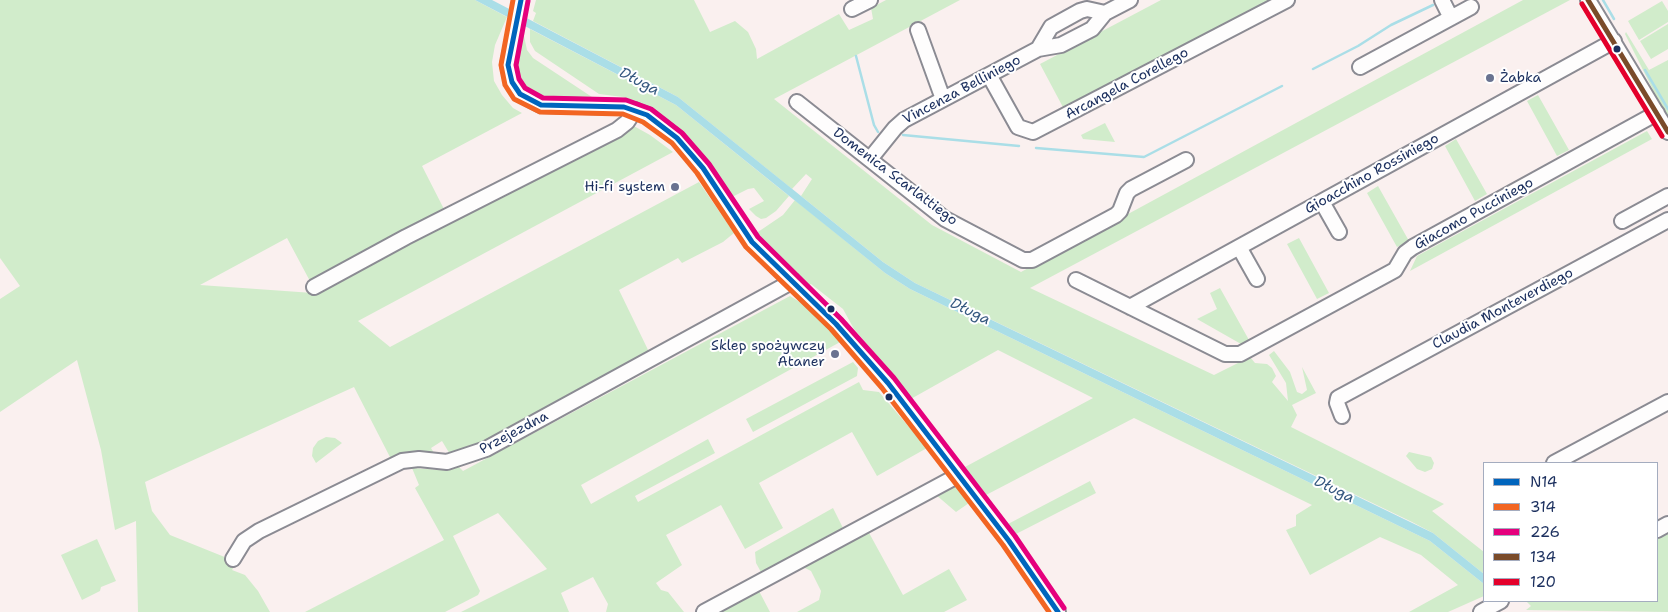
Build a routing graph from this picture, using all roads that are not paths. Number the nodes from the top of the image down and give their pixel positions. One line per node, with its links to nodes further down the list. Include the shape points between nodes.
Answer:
1 (870, 0): 8 (street)
2 (1130, 0): 9 (street, Vincenza Belliniego)
3 (1287, 0): 15 (street, Arcangela Corellego, via 1033,132 1021,130 1016,125)
4 (1442, 0): 10 (street)
5 (1588, 0): 12 (street)
6 (520, 3): 18 (street, via 508,65 516,88 526,98 541,105 614,106)
7 (1471, 7): 10 (street)
8 (852, 9)
9 (1105, 13): 13 (street, Vincenza Belliniego, via 1092,29 1061,45); 13 (street, via 1080,11 1051,27)
10 (1452, 18): 14 (street)
11 (918, 30): 16 (street)
12 (1614, 41): 19 (street); 24 (street, Gioacchino Rossiniego)
13 (1038, 49): 15 (street, Vincenza Belliniego)
14 (1360, 67)
15 (989, 75): 16 (street, Vincenza Belliniego)
16 (944, 99): 21 (street, Vincenza Belliniego, via 899,123)
17 (798, 102): 21 (street, Domenica Scarlattiego)
18 (635, 110): 31 (street, via 659,123 688,149 752,242); 32 (street, via 617,130)
19 (1657, 113): 20 (street); 33 (street, Giacomo Pucciniego, via 1413,247 1395,270 1247,352 1225,354)
20 (1668, 132)
21 (870, 159): 22 (street, Domenica Scarlattiego, via 945,219 1023,260 1032,260 1116,215 1131,189)
22 (1186, 160)
23 (1668, 196): 26 (street)
24 (1322, 202): 27 (street); 28 (street, Gioacchino Rossiniego)
25 (1668, 220): 35 (street, Claudia Monteverdiego, via 1338,398)
26 (1622, 221)
27 (1339, 232)
28 (1239, 247): 29 (street); 33 (street, Gioacchino Rossiniego)
29 (1257, 278)
30 (1076, 280): 33 (street)
31 (792, 281): 37 (street, via 861,351); 38 (street, Przejezdna, via 486,450 447,462 402,461 259,530 244,541)
32 (314, 287)
33 (1130, 307)
34 (1668, 402): 36 (street)
35 (1342, 416)
36 (1556, 462)
37 (959, 474): 40 (street); 41 (street)
38 (233, 559)
39 (1498, 602): 42 (street)
40 (704, 612)
41 (1058, 612)
42 (1481, 612)

